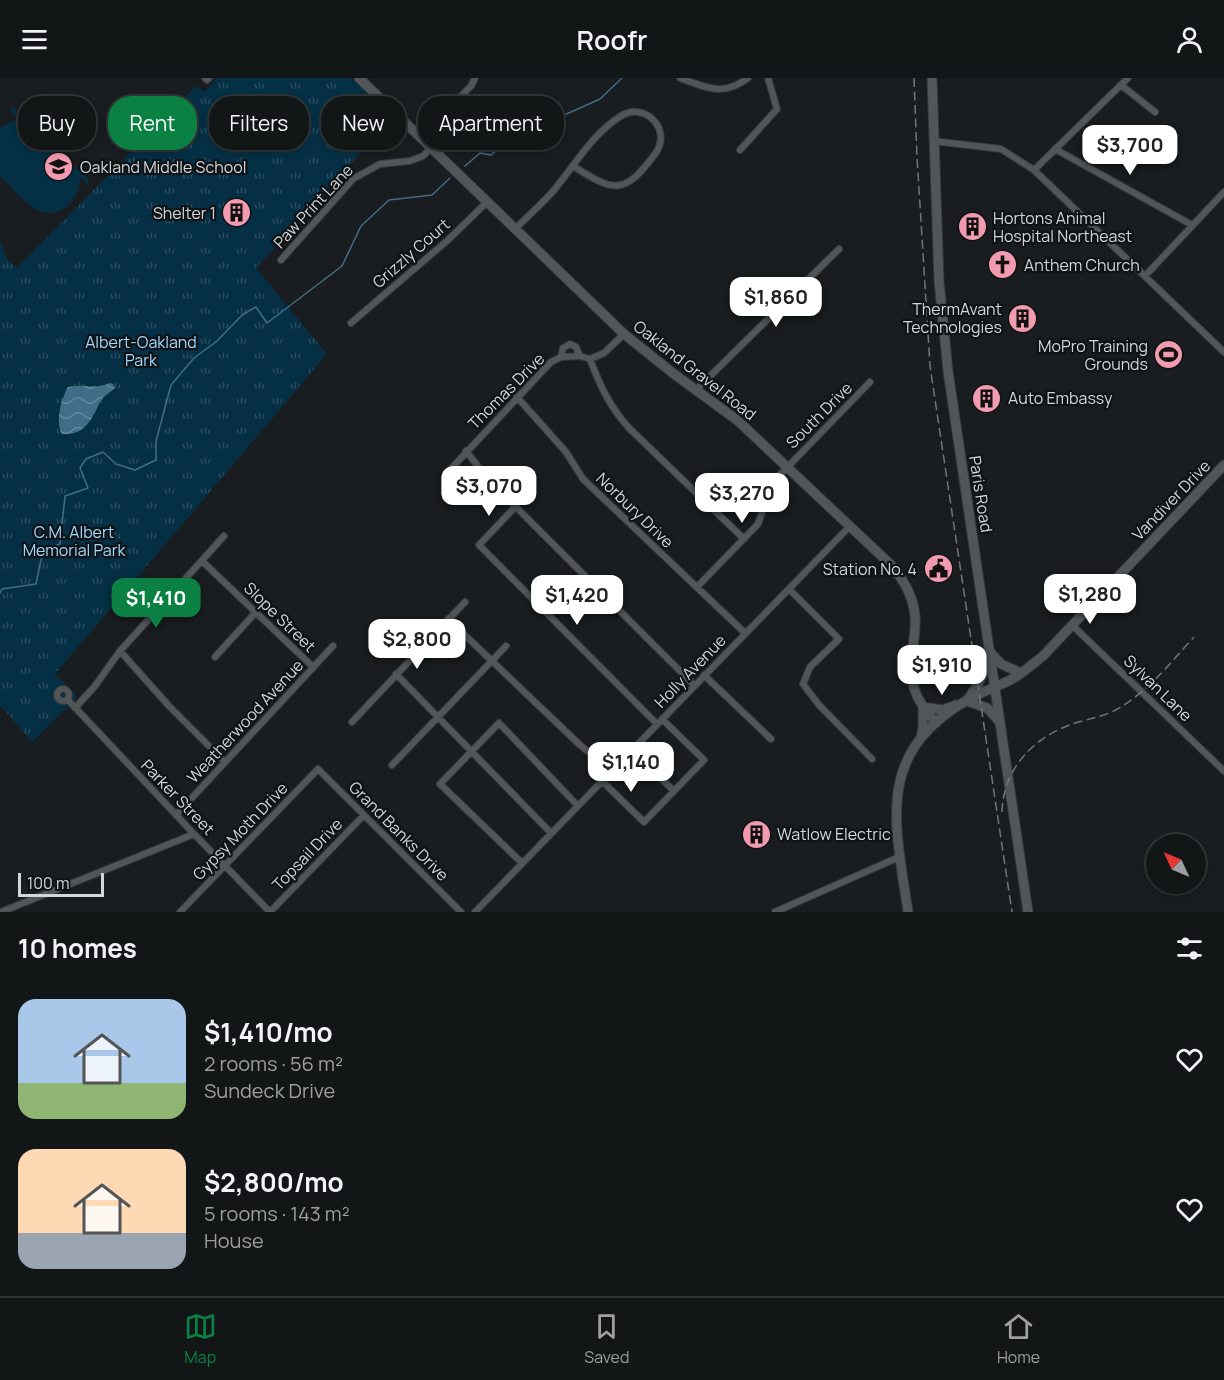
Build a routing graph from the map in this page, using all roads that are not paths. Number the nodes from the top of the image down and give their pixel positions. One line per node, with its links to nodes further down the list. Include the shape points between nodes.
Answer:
1 (359, 78): 11 (main road, Oakland Gravel Road)
2 (475, 78): 9 (street)
3 (680, 78): 4 (street, via 722,90)
4 (748, 78)
5 (768, 78): 16 (street, via 777,109)
6 (932, 78): 12 (main road, Paris Road)
7 (1128, 78): 8 (street)
8 (1121, 85): 10 (street); 13 (street)
9 (461, 96)
10 (1155, 112)
11 (418, 134)
12 (933, 141): 18 (street, via 1001,149); 54 (main road, Paris Road, via 939,281 948,371)
13 (1055, 149): 18 (street); 21 (street)
14 (429, 150): 24 (street, Paw Print Lane, via 417,159 380,164 353,179)
15 (433, 150): 20 (main road, Oakland Gravel Road)
16 (740, 150)
17 (573, 166): 17 (street, via 585,148 628,113 645,114 662,134 657,152 626,184 609,186); 22 (street)
18 (1034, 170): 25 (street)
19 (1224, 192): 21 (street)
20 (487, 202): 22 (main road, Oakland Gravel Road); 26 (street, Grizzly Court)
21 (1192, 225): 25 (street)
22 (515, 229): 27 (main road, Oakland Gravel Road)
23 (839, 249): 33 (street)
24 (281, 260)
25 (1145, 276): 28 (street)
26 (351, 323)
27 (624, 334): 31 (street, via 604,353); 33 (main road, Oakland Gravel Road)
28 (1224, 352)
29 (580, 356): 30 (street, Thomas Drive); 30 (street, via 570,344 563,348); 31 (street, Thomas Drive)
30 (561, 357): 34 (street, Thomas Drive, via 551,362)
31 (590, 359): 42 (street, via 615,412)
32 (870, 382): 37 (street, South Drive)
33 (696, 390): 37 (main road, Oakland Gravel Road, via 737,420)
34 (517, 397): 35 (street, Thomas Drive); 44 (street, Norbury Drive, via 566,452 583,479)
35 (466, 451): 38 (street, Thomas Drive); 39 (street)
36 (1224, 465): 49 (main road, Vandiver Drive)
37 (787, 466): 40 (main road, Oakland Gravel Road); 42 (street, South Drive, via 771,486 758,524)
38 (448, 472)
39 (516, 506): 61 (street); 69 (street, via 479,545)
40 (850, 526): 45 (street, Holly Avenue); 65 (main road, Oakland Gravel Road, via 890,564 909,591 915,615 911,671)
41 (224, 536): 43 (street)
42 (744, 539): 44 (street, South Drive)
43 (202, 561): 47 (street, Slope Street); 53 (street)
44 (697, 587): 50 (street, Norbury Drive)
45 (789, 589): 50 (street, Holly Avenue); 76 (street, via 839,639 810,667 803,684)
46 (465, 602): 48 (street)
47 (256, 612): 55 (street); 57 (street, Slope Street)
48 (448, 619): 56 (street); 59 (street)
49 (1072, 625): 58 (main road, Vandiver Drive); 81 (street, Sylvan Lane)
50 (745, 633): 60 (street, Holly Avenue)
51 (333, 646): 57 (street, Weatherwood Avenue)
52 (506, 646): 56 (street)
53 (120, 651): 66 (street); 77 (street)
54 (990, 656): 58 (main road); 62 (main road, Paris Road); 64 (main road)
55 (215, 657)
56 (494, 661): 67 (street); 80 (street)
57 (313, 667): 77 (street, Weatherwood Avenue)
58 (1021, 673): 62 (main road, Vandiver Drive)
59 (396, 674): 67 (street); 68 (street)
60 (704, 675): 61 (street, Holly Avenue); 72 (street)
61 (694, 685): 69 (street, Holly Avenue)
62 (995, 687): 64 (main road, Vandiver Drive); 71 (main road, Paris Road)
63 (68, 700): 66 (street, Parker Street)
64 (965, 702): 65 (main road, via 943,710); 70 (main road, Vandiver Drive); 71 (main road, via 987,708)
65 (923, 707): 70 (main road, Oakland Gravel Road); 73 (main road, via 923,729)
66 (75, 708): 85 (street, Parker Street)
67 (438, 718): 75 (street); 78 (street)
68 (352, 722)
69 (660, 722): 74 (street, Holly Avenue); 83 (street, via 704,760)
70 (936, 723): 73 (main road, Vandiver Drive)
71 (1000, 723): 99 (main road, Paris Road)
72 (771, 739)
73 (918, 743): 89 (main road, Vandiver Drive, via 907,761 896,798)
74 (632, 750): 80 (street, Holly Avenue); 83 (street)
75 (470, 752): 84 (street, via 499,723); 87 (street); 90 (street, via 440,784)
76 (872, 759)
77 (225, 762): 85 (street, Weatherwood Avenue)
78 (392, 765)
79 (318, 769): 86 (street, Grand Banks Drive); 91 (street, Gypsy Moth Drive)
80 (611, 770): 82 (street, Holly Avenue)
81 (1224, 771)
82 (602, 781): 83 (street, via 644,822); 84 (street, Holly Avenue)
83 (674, 791)
84 (578, 806): 87 (street, Holly Avenue)
85 (176, 815): 88 (street, Parker Street)
86 (364, 815): 94 (street, Topsail Drive); 95 (street, Grand Banks Drive)
87 (551, 833): 90 (street, Holly Avenue)
88 (194, 834): 91 (street, Parker Street); 92 (street)
89 (899, 857): 97 (street); 98 (main road, Vandiver Drive)
90 (521, 862): 96 (street, Holly Avenue)
91 (225, 866): 93 (street, Gypsy Moth Drive); 94 (street, Parker Street)
92 (1, 912)
93 (180, 912)
94 (270, 912)
95 (461, 912)
96 (475, 912)
97 (775, 912)
98 (908, 912)
99 (1028, 912)

